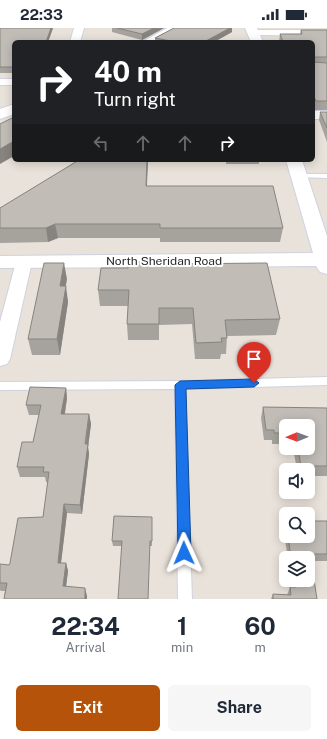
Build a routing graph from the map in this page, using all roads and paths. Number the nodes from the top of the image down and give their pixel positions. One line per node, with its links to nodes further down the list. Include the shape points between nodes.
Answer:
1 (79, 28): 5 (street)
2 (176, 28): 6 (main road)
3 (327, 33): 4 (street)
4 (254, 34)
5 (76, 40)
6 (152, 40)
7 (0, 82): 8 (street)
8 (12, 82)
9 (12, 109): 11 (main road)
10 (315, 114): 12 (street)
11 (0, 115)
12 (327, 115)
13 (296, 168): 14 (lane); 17 (main road)
14 (327, 176)
15 (0, 262): 16 (main road, North Sheridan Road)
16 (24, 262): 17 (main road, North Sheridan Road); 18 (street)
17 (326, 262)
18 (0, 359)
19 (327, 381): 20 (lane)
20 (180, 385): 21 (lane); 22 (lane)
21 (0, 386)
22 (186, 599)

